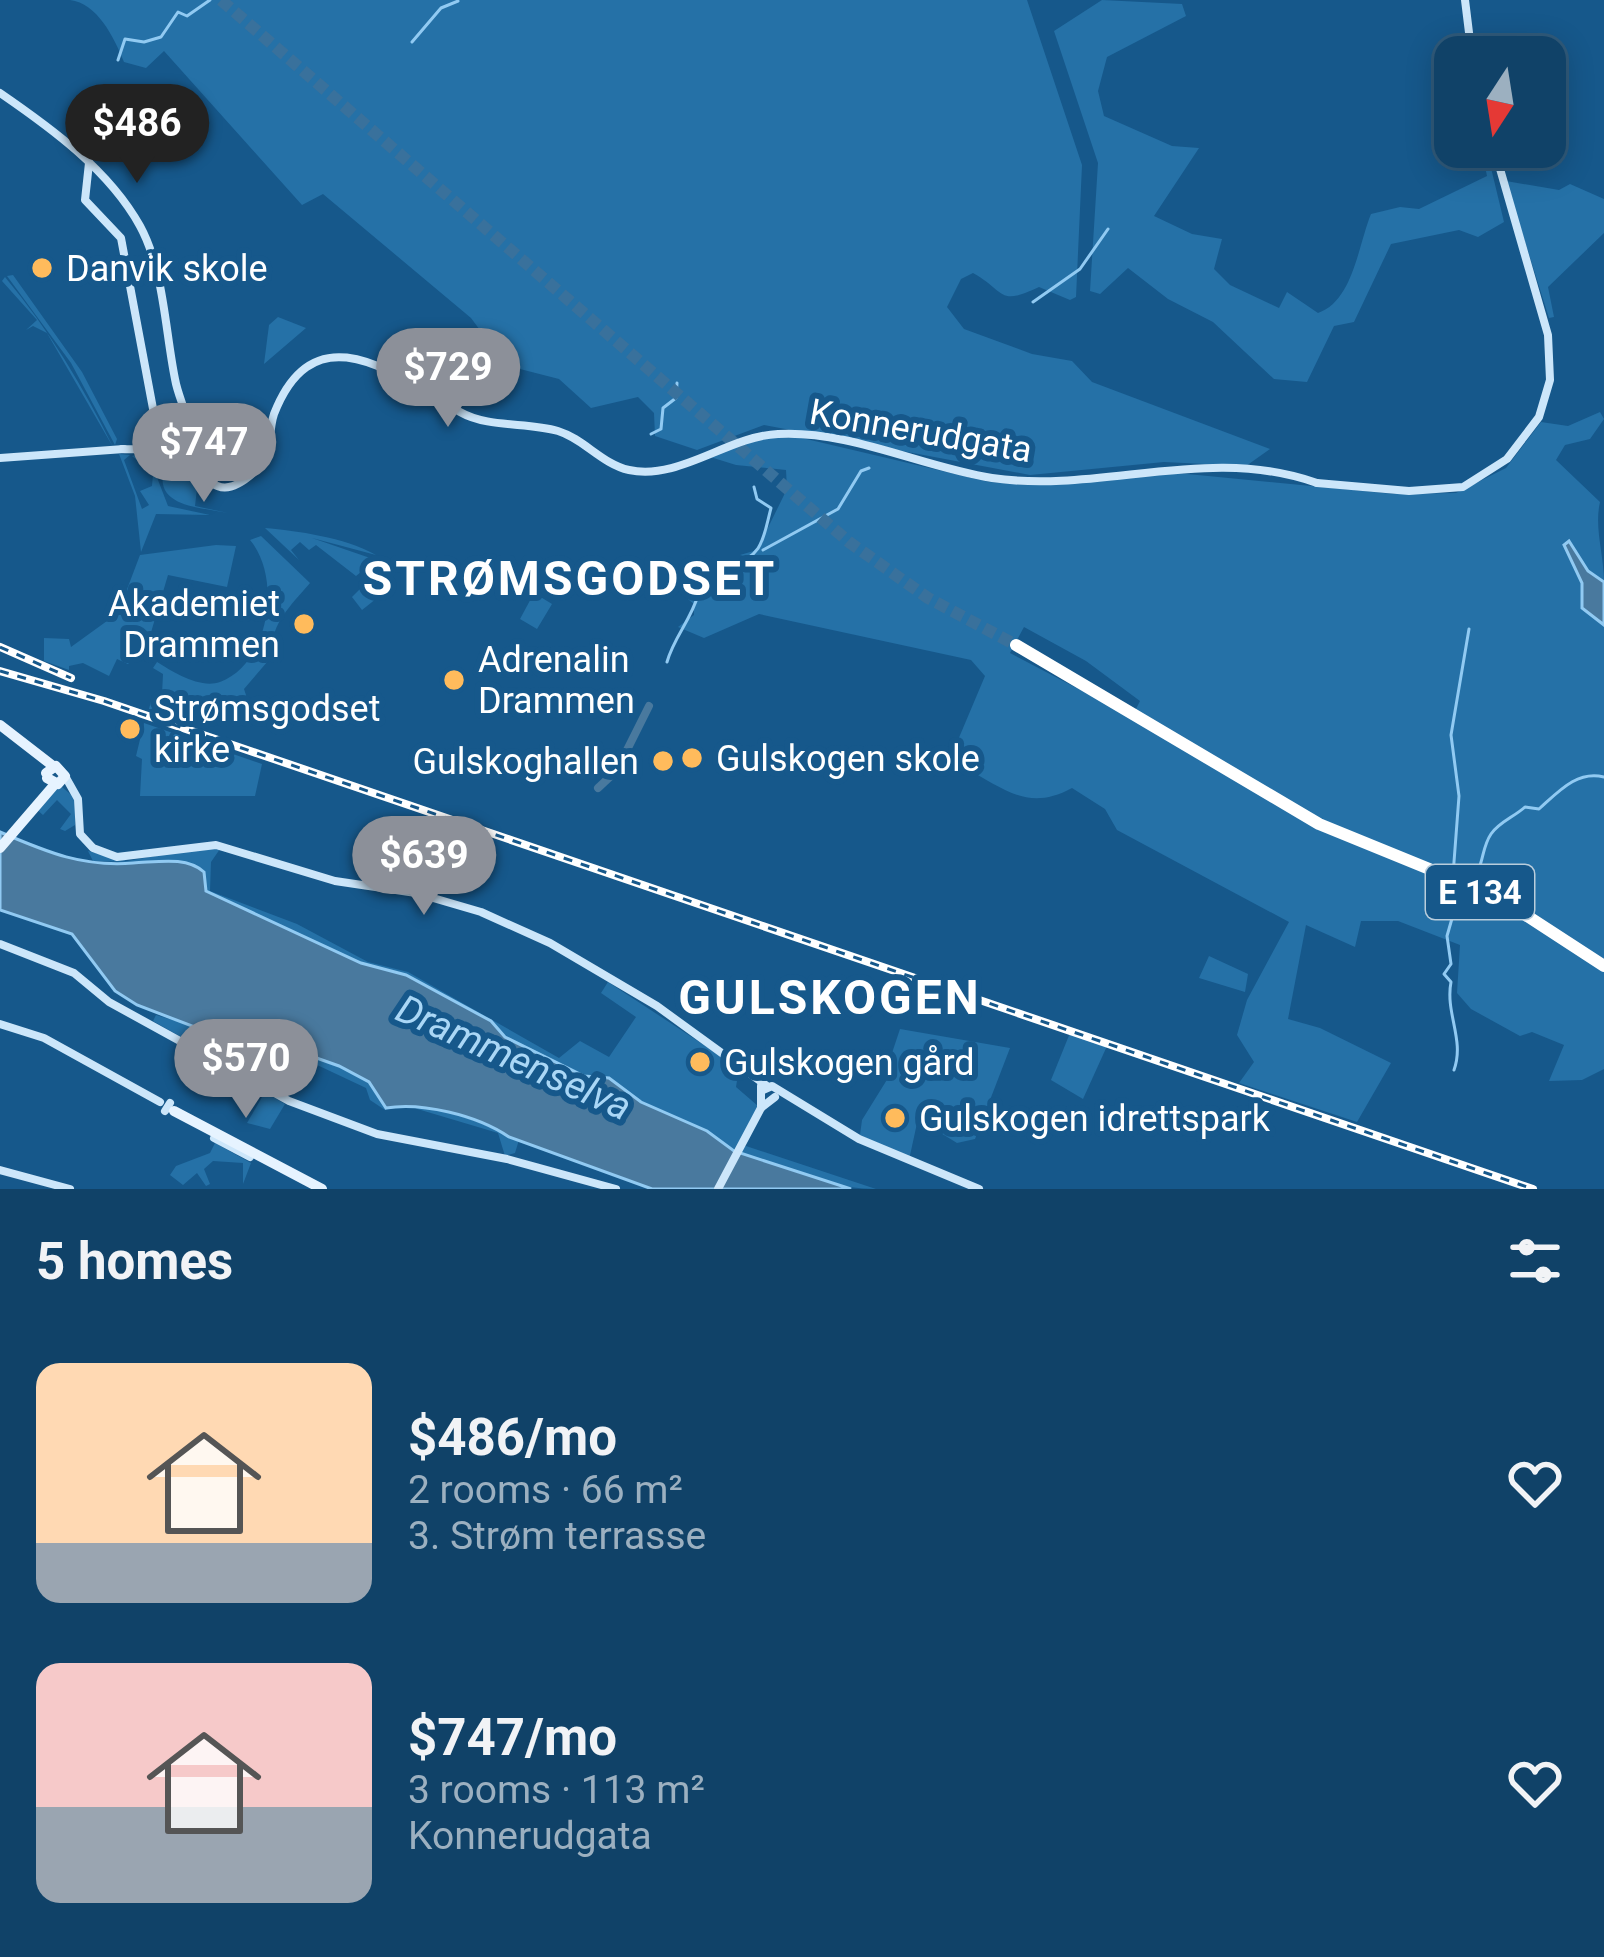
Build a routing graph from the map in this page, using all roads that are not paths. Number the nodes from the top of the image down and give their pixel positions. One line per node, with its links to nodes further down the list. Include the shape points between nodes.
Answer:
1 (1465, 0): 2 (main road)
2 (1469, 36)
3 (0, 93): 4 (main road)
4 (89, 163): 6 (main road, via 85,200 121,238); 8 (main road, via 138,222 151,256 190,424)
5 (1499, 168): 8 (main road, Konnerudgata, via 1548,335 1549,388 1534,425 1498,467 1470,484 1430,491 1179,467 993,478 783,433 631,470 563,433 471,417 422,385 340,354 317,362 289,388 258,468 219,487 202,481)
6 (160, 446): 7 (main road, Konnerudgata); 8 (main road, Konnerudgata)
7 (122, 449): 8 (main road, Konnerudgata); 9 (main road, Konnerudgata)
8 (180, 454)
9 (0, 458)
10 (1016, 645): 15 (highway, E 134, via 1341,836 1498,897)
11 (0, 729): 12 (main road)
12 (54, 777): 13 (main road); 17 (main road, via 74,790 80,834 96,850 142,858 216,845 481,912 568,953 751,1070)
13 (0, 845)
14 (0, 944): 24 (main road, via 46,961 289,1101 377,1134)
15 (1604, 968)
16 (0, 1024): 18 (main road, via 44,1038)
17 (769, 1093): 25 (main road); 26 (main road)
18 (167, 1107): 19 (main road); 19 (main road)
19 (256, 1157): 22 (main road); 23 (main road)
20 (0, 1170): 21 (main road)
21 (70, 1189)
22 (307, 1189)
23 (322, 1189)
24 (616, 1189)
25 (718, 1189)
26 (979, 1189)

